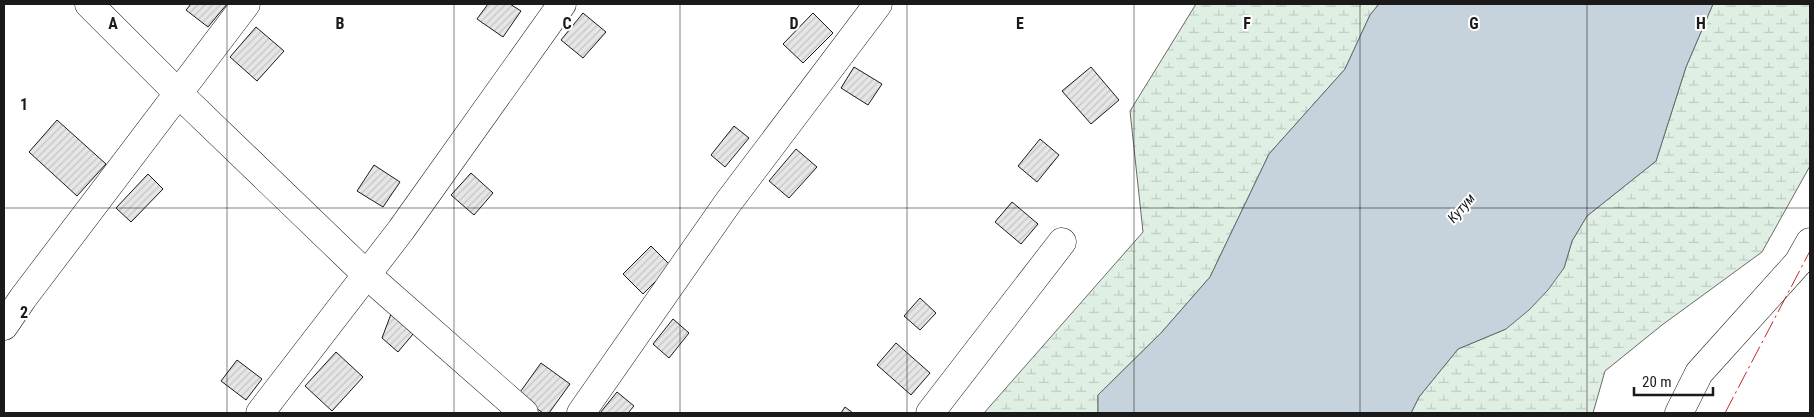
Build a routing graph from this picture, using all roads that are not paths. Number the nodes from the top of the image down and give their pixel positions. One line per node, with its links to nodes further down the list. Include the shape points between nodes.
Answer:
1 (89, 4): 5 (street)
2 (246, 4): 5 (street)
3 (562, 4): 8 (street)
4 (878, 4): 12 (street, via 727,204)
5 (179, 94): 8 (street); 9 (street)
6 (1062, 242): 13 (street)
7 (1810, 242): 14 (street, via 1798,263 1699,373)
8 (367, 275): 10 (street); 11 (street)
9 (4, 326)
10 (260, 413)
11 (524, 413)
12 (581, 413)
13 (930, 413)
14 (1679, 413)

